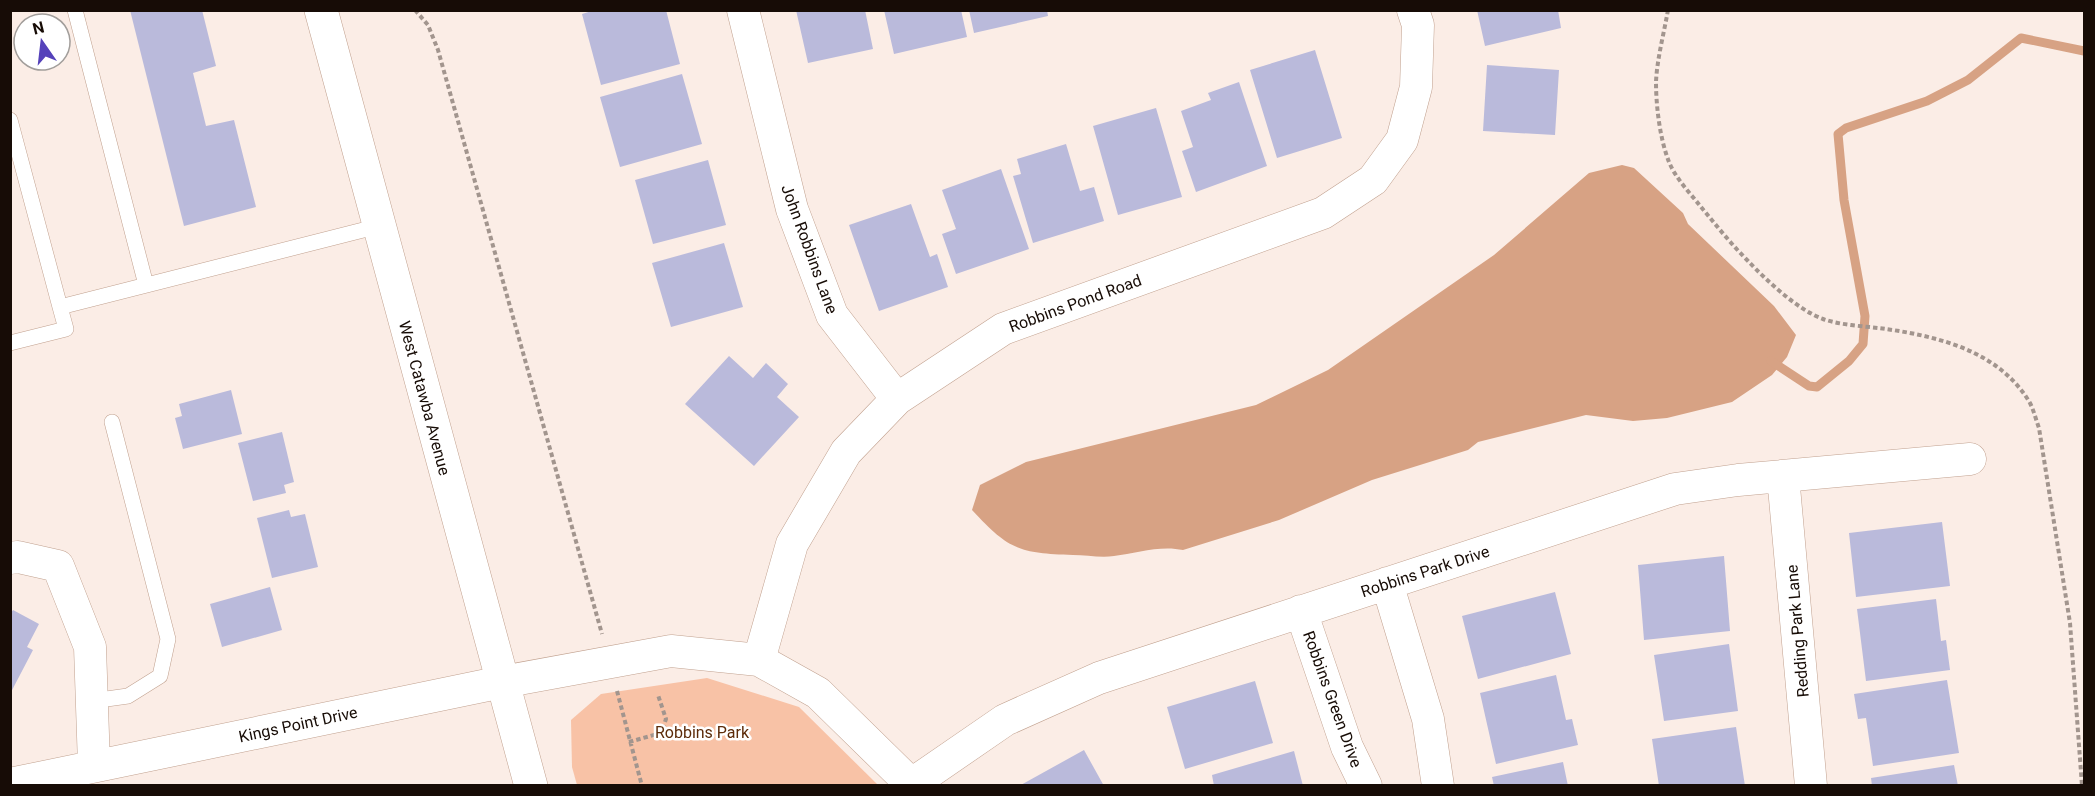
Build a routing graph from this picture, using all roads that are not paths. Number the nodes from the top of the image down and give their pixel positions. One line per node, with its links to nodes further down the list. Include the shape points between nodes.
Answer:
1 (75, 10): 7 (lane)
2 (321, 10): 6 (main road, West Catawba Avenue)
3 (743, 10): 10 (street, John Robbins Lane, via 792,209 832,315)
4 (1413, 10): 10 (street, Robbins Pond Road, via 1418,25 1416,87 1401,140 1373,180 1323,213 1003,329)
5 (11, 126): 8 (lane)
6 (379, 226): 7 (lane); 18 (main road, West Catawba Avenue)
7 (146, 285): 8 (lane)
8 (60, 307): 9 (lane, via 66,329)
9 (10, 343)
10 (897, 399): 17 (street, Robbins Pond Road, via 846,452 792,544)
11 (112, 422): 19 (lane, via 168,639 160,676 128,696)
12 (1970, 459): 13 (street, Robbins Park Drive)
13 (1783, 476): 15 (street, Robbins Park Drive, via 1675,489); 26 (street, Redding Park Lane)
14 (10, 558): 19 (street, via 58,566 90,647)
15 (1387, 583): 16 (street, Robbins Park Drive); 25 (street, via 1428,719)
16 (1301, 611): 22 (street, Robbins Park Drive, via 1099,678 1005,720); 24 (street, Robbins Green Drive, via 1347,747)
17 (759, 660): 18 (street, Kings Point Drive, via 671,651); 22 (street, via 818,693)
18 (502, 682): 20 (street, Kings Point Drive); 23 (main road, West Catawba Avenue)
19 (92, 701): 20 (street)
20 (94, 765): 21 (street, Kings Point Drive)
21 (10, 784)
22 (912, 785)
23 (531, 786)
24 (1366, 786)
25 (1438, 786)
26 (1811, 786)

